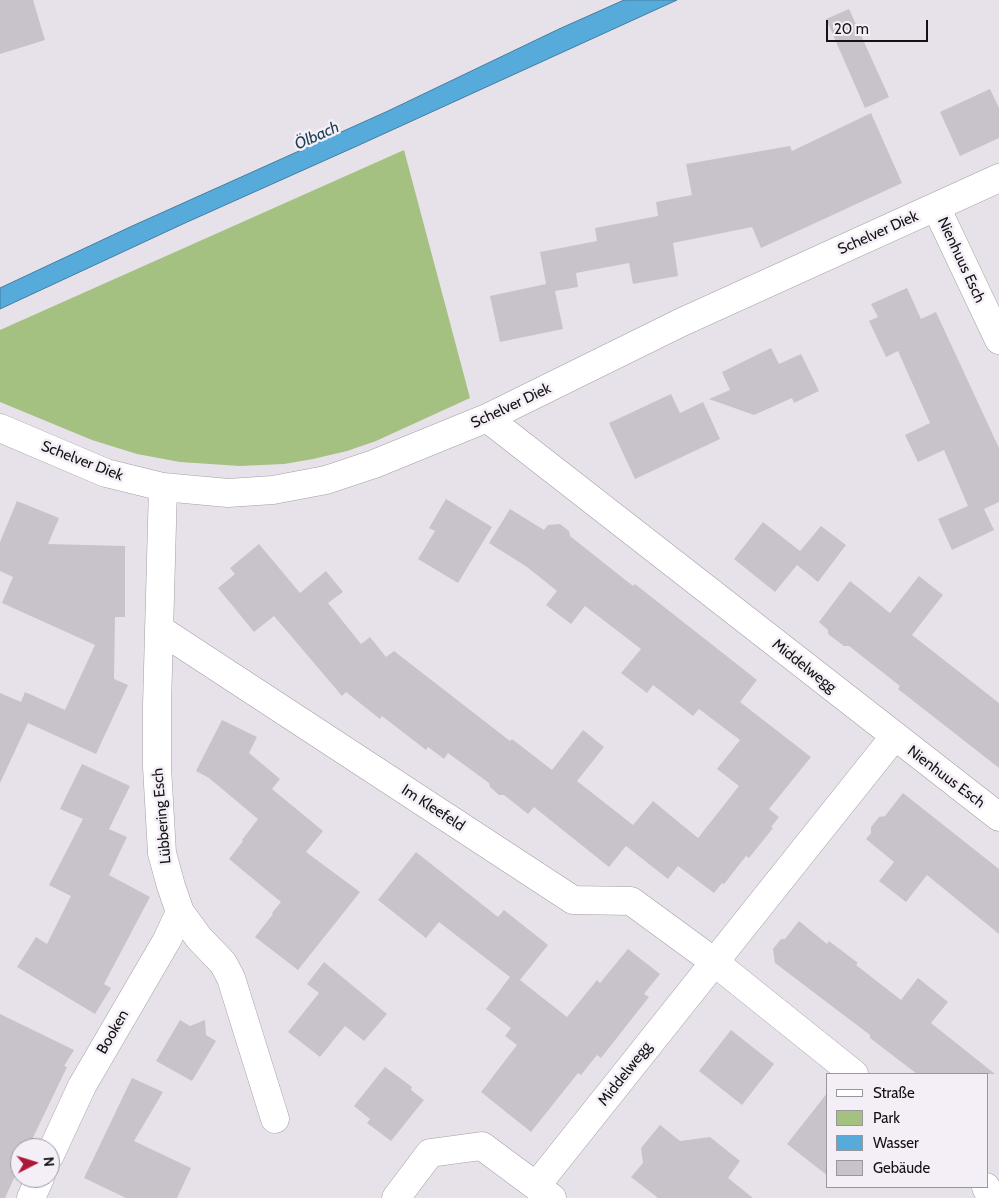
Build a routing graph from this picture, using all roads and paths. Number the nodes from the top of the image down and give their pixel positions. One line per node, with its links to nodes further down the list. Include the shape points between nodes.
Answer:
1 (999, 178): 2 (street, Schelver Diek)
2 (936, 207): 3 (street, Nienhuus Esch); 4 (street, Schelver Diek, via 682,322)
3 (999, 340)
4 (487, 418): 6 (street, Schelver Diek, via 326,480 273,490 228,493); 8 (street, Middelwegg)
5 (0, 428): 6 (street, Schelver Diek, via 106,473)
6 (162, 487): 7 (street, Lübbering Esch)
7 (159, 629): 10 (street, Lübbering Esch, via 157,766 162,853); 11 (street, Im Kleefeld, via 573,900 630,901)
8 (894, 737): 9 (street, Nienhuus Esch); 11 (street, Middelwegg)
9 (999, 817)
10 (180, 912): 13 (street, Lübbering Esch, via 231,978); 14 (street, Booken, via 82,1086)
11 (713, 962): 12 (street); 15 (street, Middelwegg)
12 (853, 1073)
13 (275, 1119)
14 (58, 1138)
15 (544, 1192): 16 (street, Middelwegg, via 482,1146 430,1154)
16 (396, 1198)

